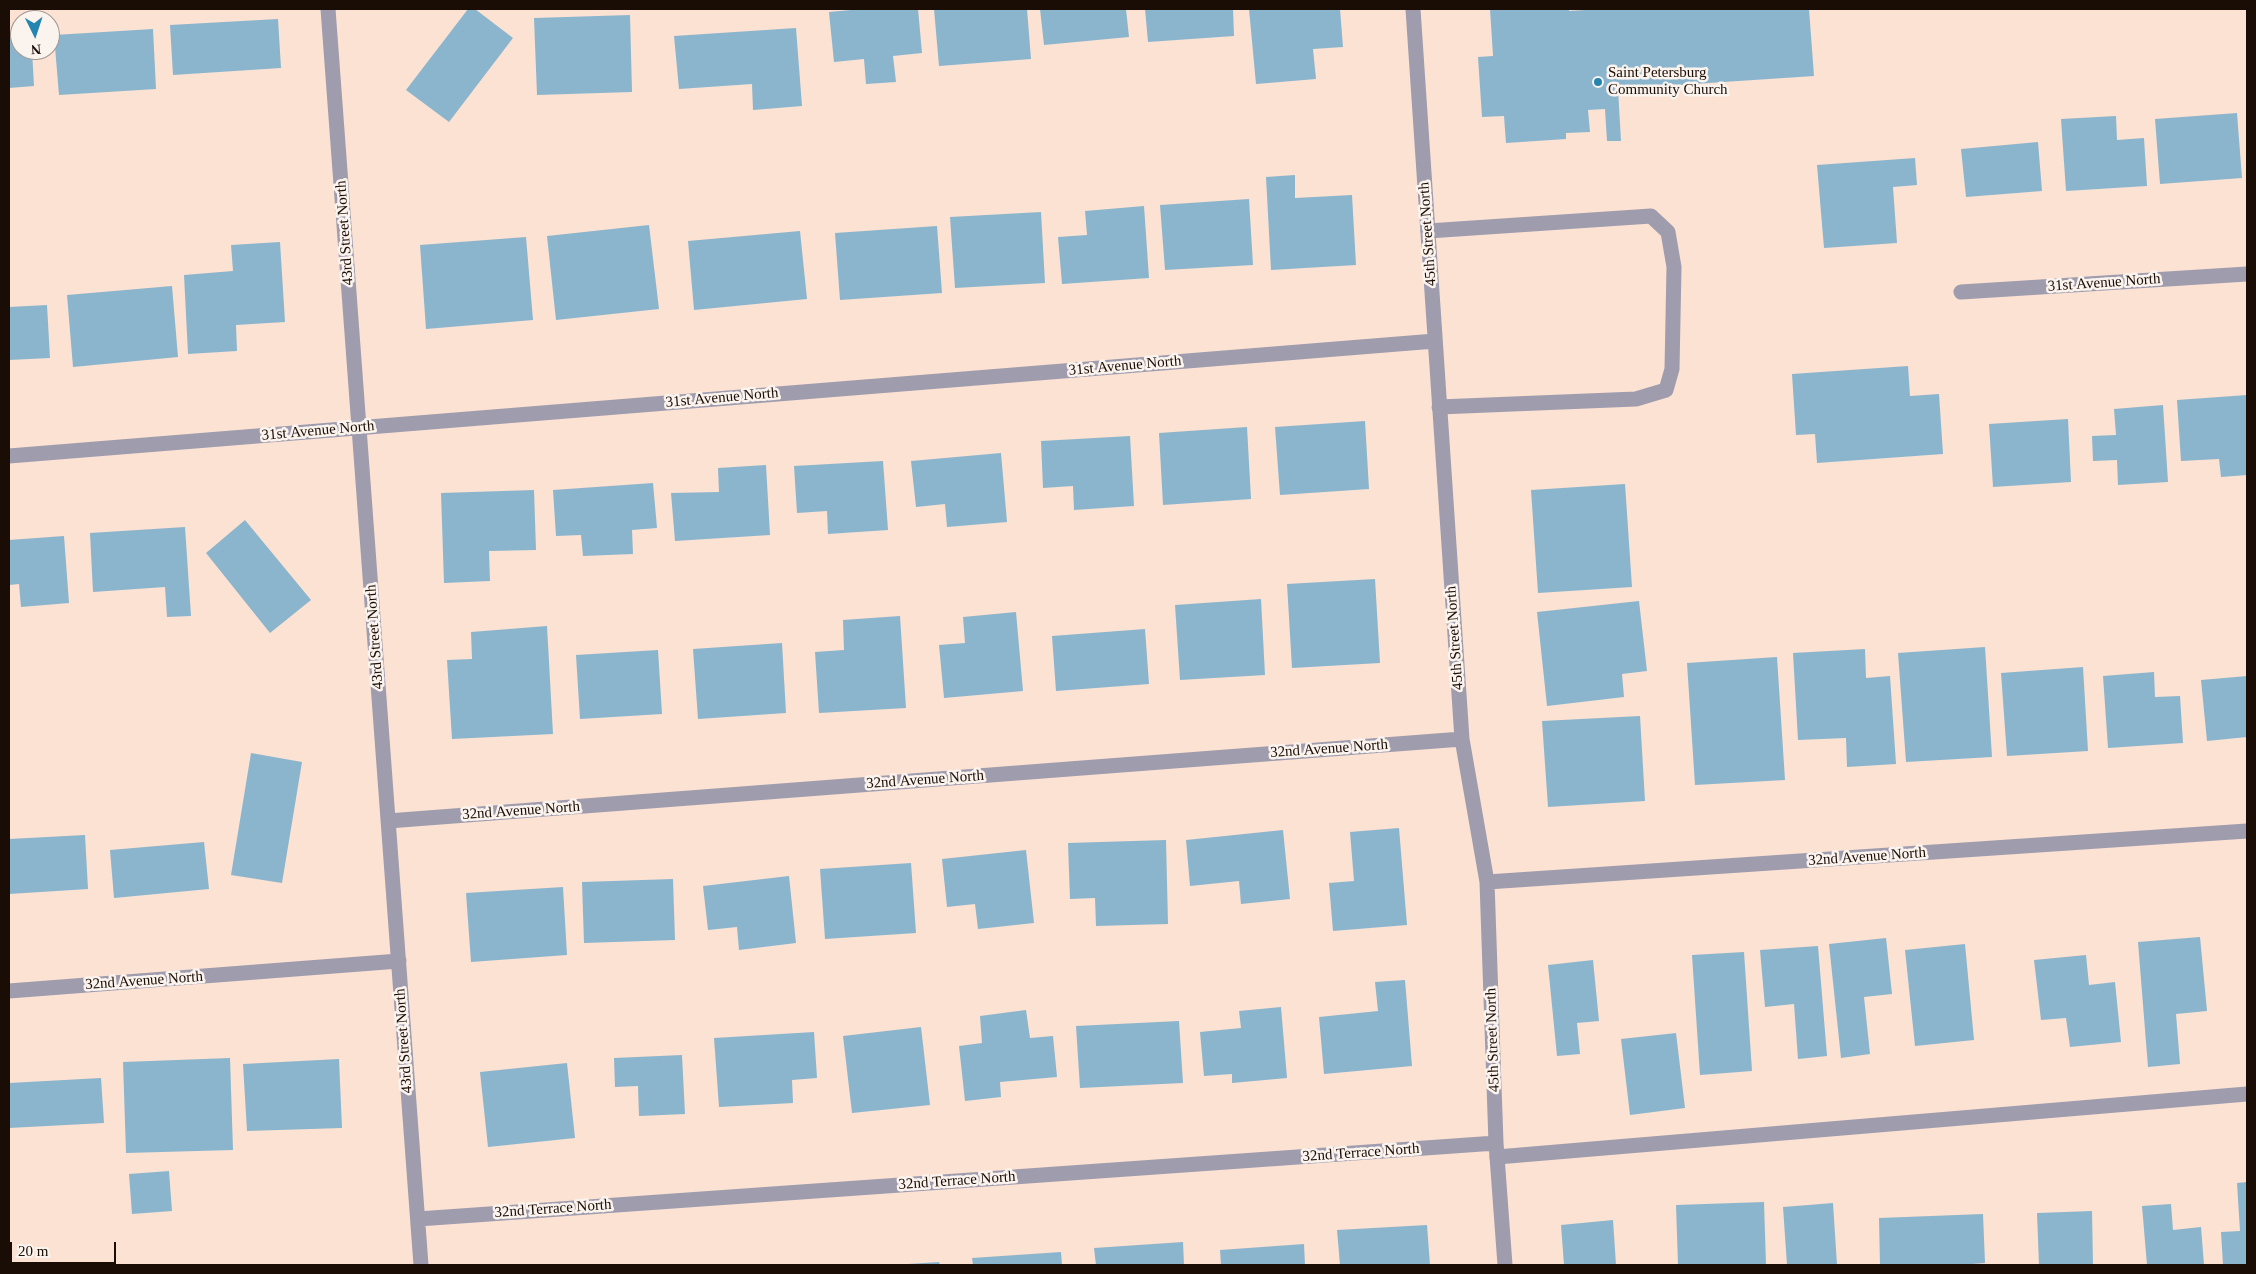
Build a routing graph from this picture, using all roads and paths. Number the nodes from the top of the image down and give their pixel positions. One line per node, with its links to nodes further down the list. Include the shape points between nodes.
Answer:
1 (328, 9): 8 (street, 43rd Street North)
2 (1413, 9): 3 (street, 45th Street North)
3 (1428, 231): 6 (street, 45th Street North); 7 (street, via 1651,216 1668,232 1674,267 1672,369 1666,390 1636,399)
4 (2247, 274): 5 (street, 31st Avenue North)
5 (1961, 292)
6 (1435, 341): 7 (street, 45th Street North); 8 (street, 31st Avenue North)
7 (1439, 407): 10 (street, 45th Street North)
8 (359, 427): 9 (street, 31st Avenue North); 11 (street, 43rd Street North)
9 (9, 456)
10 (1462, 739): 11 (street, 32nd Avenue North); 13 (street, 45th Street North)
11 (388, 821): 14 (street, 43rd Street North)
12 (2247, 831): 13 (street, 32nd Avenue North)
13 (1487, 882): 17 (street, 45th Street North)
14 (398, 961): 15 (street, 32nd Avenue North); 18 (street, 43rd Street North)
15 (9, 991)
16 (2247, 1094): 17 (street, 32nd Terrace North)
17 (1497, 1150): 18 (street, 32nd Terrace North); 20 (street, 45th Street North)
18 (418, 1219): 19 (street, 43rd Street North)
19 (421, 1265)
20 (1505, 1265)

